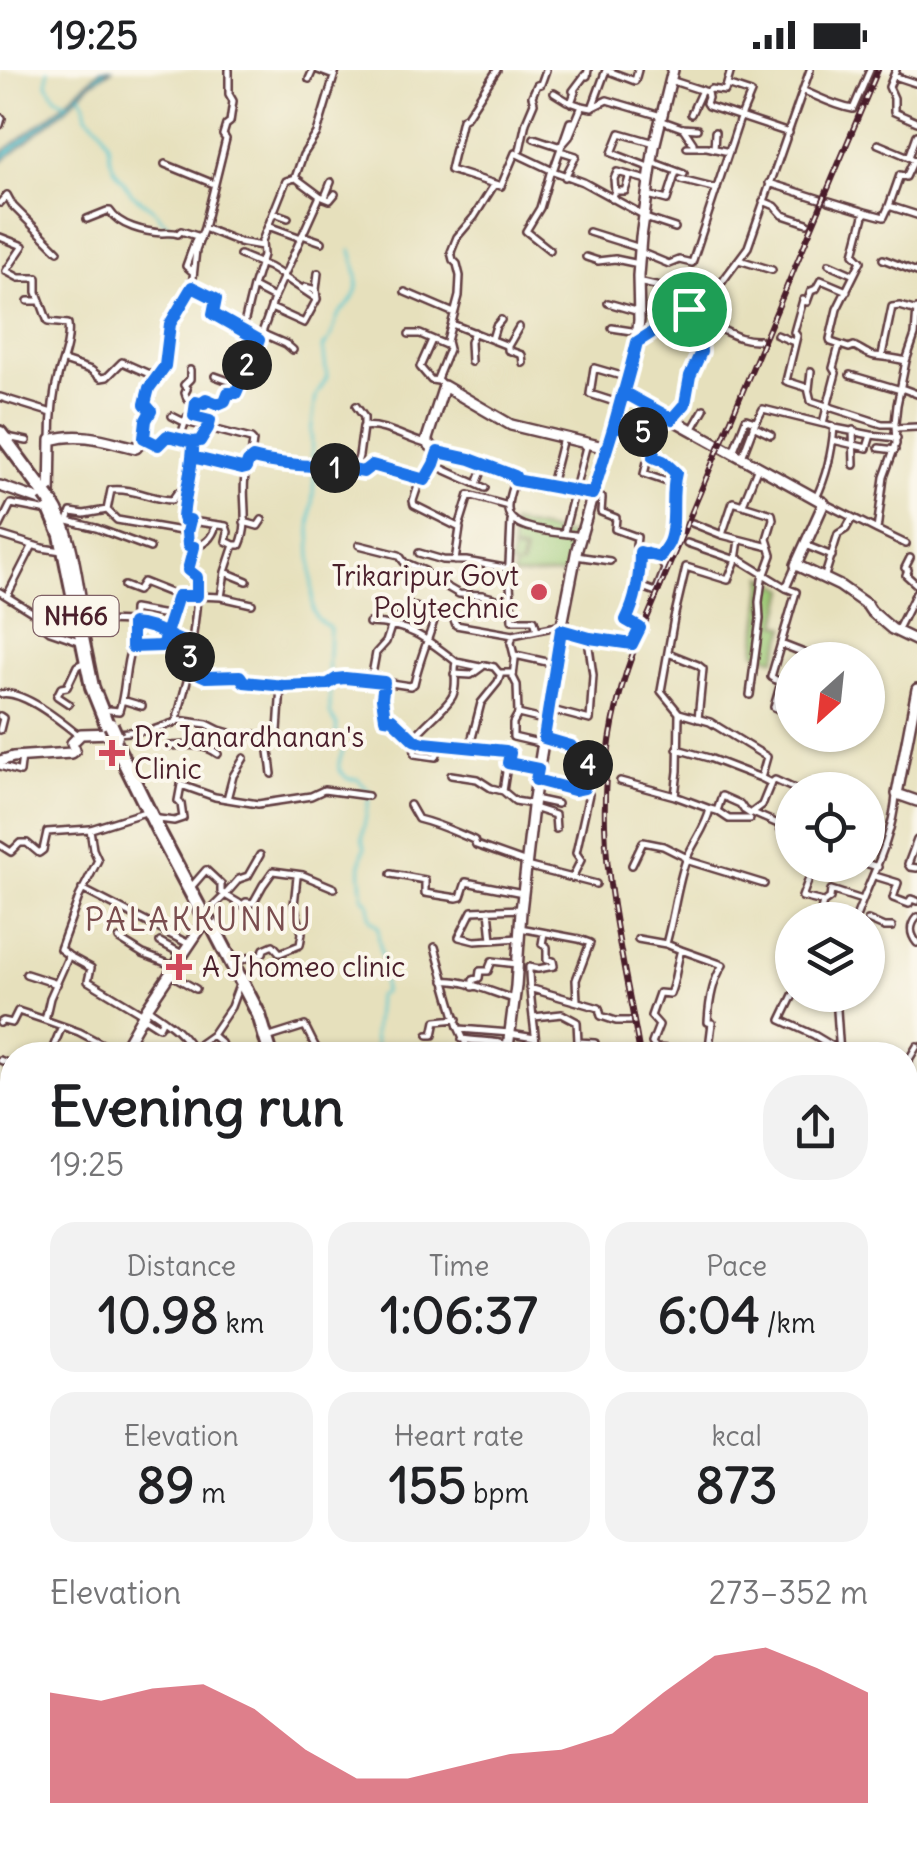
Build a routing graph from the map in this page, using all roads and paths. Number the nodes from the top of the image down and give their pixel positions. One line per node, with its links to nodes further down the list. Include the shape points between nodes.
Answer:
1 (229, 70): 50 (street, via 233,101)
2 (315, 70): 11 (street); 14 (street)
3 (497, 70): 51 (street, via 462,119 450,170)
4 (546, 70): 37 (street, via 532,96)
5 (588, 70): 20 (street)
6 (605, 70): 7 (street, via 634,81); 22 (street)
7 (638, 70)
8 (731, 70): 16 (street)
9 (810, 70): 19 (street)
10 (870, 70): 19 (street, via 853,109)
11 (335, 73): 46 (street)
12 (895, 73): 15 (street); 26 (street, via 889,87 894,112)
13 (672, 75): 17 (street); 24 (street)
14 (309, 79)
15 (915, 83)
16 (727, 86): 17 (street); 25 (street, via 751,92)
17 (704, 91): 23 (street); 25 (street, via 706,105)
18 (554, 93): 20 (street)
19 (804, 93): 30 (street)
20 (571, 103): 21 (street)
21 (582, 106): 22 (street); 35 (street)
22 (592, 108): 24 (street, via 608,100)
23 (691, 114)
24 (661, 118): 27 (street); 33 (street)
25 (740, 118): 30 (street); 38 (street)
26 (917, 122)
27 (683, 128): 28 (street); 36 (street, via 690,147)
28 (697, 130)
29 (715, 132): 36 (street)
30 (789, 134): 49 (street)
31 (917, 135): 39 (street)
32 (534, 138): 35 (street)
33 (655, 143): 41 (street); 41 (street, via 620,133 612,152)
34 (878, 144): 39 (street)
35 (561, 148): 42 (street); 44 (street, via 576,156)
36 (714, 149): 38 (street)
37 (520, 150)
38 (728, 152): 52 (street)
39 (908, 158): 62 (street, via 914,160)
40 (166, 164): 50 (street)
41 (652, 165): 43 (street); 47 (street)
42 (552, 170): 44 (street); 51 (street, via 515,153 502,186); 79 (street, via 526,231)
43 (680, 175): 52 (street); 55 (street, via 666,200)
44 (565, 176): 57 (street)
45 (630, 176): 47 (street); 53 (street, via 625,191); 53 (street, via 617,172)
46 (295, 178): 56 (street); 64 (street, via 286,182)
47 (650, 181): 55 (street)
48 (331, 182): 56 (street)
49 (769, 182): 58 (street); 59 (street)
50 (214, 184): 71 (street)
51 (494, 185): 110 (street, via 452,246 460,276)
52 (717, 189): 82 (street, via 692,262 668,264)
53 (616, 191): 57 (street)
54 (336, 194): 56 (street, via 330,200)
55 (648, 195): 66 (street)
56 (322, 196): 74 (street)
57 (612, 199): 66 (street)
58 (820, 199)
59 (763, 201): 69 (street); 84 (street)
60 (829, 201): 63 (street)
61 (0, 203): 80 (street, via 7,196)
62 (889, 206): 63 (street, via 884,218); 65 (street)
63 (865, 212): 91 (street, via 854,254 862,260)
64 (274, 213): 67 (street); 70 (street)
65 (917, 215)
66 (645, 217): 72 (street); 82 (street)
67 (288, 218)
68 (88, 219): 76 (street, via 110,211 128,226)
69 (807, 223)
70 (268, 226): 74 (street); 78 (street)
71 (204, 228): 76 (street); 78 (street)
72 (675, 228)
73 (589, 232): 82 (street)
74 (301, 236): 77 (street); 92 (street)
75 (0, 237): 103 (street, via 23,246 6,271 37,278)
76 (199, 237): 94 (street)
77 (322, 242)
78 (263, 246): 86 (street)
79 (550, 250)
80 (58, 251)
81 (240, 254): 86 (street)
82 (639, 255): 83 (street); 93 (street)
83 (586, 257)
84 (739, 260): 88 (street); 107 (street)
85 (883, 260): 89 (street)
86 (261, 263): 92 (street); 95 (street)
87 (830, 264): 91 (street)
88 (772, 270)
89 (917, 272)
90 (318, 273): 99 (street)
91 (854, 275): 97 (street)
92 (284, 277): 98 (street); 101 (street)
93 (638, 282): 96 (street); 109 (street)
94 (192, 287): 117 (street, via 216,299 213,314); 141 (street, via 170,324 165,366)
95 (253, 287): 101 (street); 117 (street)
96 (660, 287)
97 (846, 287): 127 (street, via 821,280 802,301); 128 (street, via 830,339)
98 (302, 288): 99 (street); 102 (street)
99 (316, 290): 102 (street)
100 (405, 292): 110 (street)
101 (274, 298): 106 (street)
102 (317, 299): 106 (street, via 304,323)
103 (39, 300): 104 (street); 133 (street, via 48,322 68,324)
104 (28, 302)
105 (608, 303): 109 (street)
106 (271, 308): 121 (street)
107 (689, 309): 111 (street); 114 (street, via 705,316)
108 (917, 310): 126 (street); 132 (street, via 892,307)
109 (640, 311): 122 (street)
110 (454, 313): 113 (street)
111 (676, 316): 114 (street); 122 (street)
112 (501, 320): 123 (street)
113 (452, 324): 118 (street); 129 (street)
114 (704, 324): 125 (street); 159 (street, via 685,404)
115 (519, 327): 130 (street)
116 (612, 328): 122 (street)
117 (242, 329): 121 (street)
118 (474, 332): 123 (street); 135 (street)
119 (409, 334): 124 (street)
120 (777, 335): 127 (street)
121 (260, 336): 131 (street); 143 (street)
122 (638, 337): 142 (street)
123 (492, 339): 130 (street)
124 (432, 340): 129 (street); 144 (street, via 420,366)
125 (759, 340)
126 (915, 341): 134 (street)
127 (794, 342): 145 (street, via 786,380)
128 (840, 345): 132 (street); 153 (street)
129 (448, 346): 144 (street)
130 (508, 346): 136 (street)
131 (293, 350)
132 (882, 355): 134 (street)
133 (64, 360): 141 (street, via 101,378 122,362); 155 (street)
134 (906, 361): 146 (street)
135 (470, 362)
136 (523, 363)
137 (190, 370): 150 (street, via 185,393)
138 (811, 370): 145 (street)
139 (850, 375): 146 (street)
140 (215, 376): 143 (street)
141 (156, 377): 174 (street, via 145,404 151,411)
142 (628, 378): 147 (street); 151 (street, via 594,368 590,394)
143 (240, 384): 150 (street, via 218,404)
144 (441, 384): 175 (street, via 511,425); 183 (street)
145 (808, 389): 153 (street, via 810,401)
146 (901, 389): 148 (street); 165 (street)
147 (623, 392): 151 (street); 159 (street)
148 (917, 394)
149 (0, 397): 155 (street)
150 (195, 403): 158 (street)
151 (620, 404): 163 (street)
152 (356, 406): 164 (street)
153 (827, 406): 156 (street); 162 (street)
154 (704, 409): 169 (street)
155 (52, 412): 178 (street)
156 (854, 414): 165 (street); 170 (street)
157 (172, 416): 160 (street)
158 (194, 416): 160 (street); 167 (street, via 210,420)
159 (672, 419): 169 (street)
160 (186, 422): 167 (street); 177 (street)
161 (754, 424): 162 (street, via 765,408); 173 (street); 190 (street, via 747,418)
162 (824, 424): 168 (street)
163 (614, 425): 185 (street); 191 (street, via 650,435)
164 (364, 426): 183 (street); 197 (street)
165 (895, 426): 166 (street); 176 (street)
166 (917, 427)
167 (208, 428): 181 (street); 192 (street, via 253,441)
168 (834, 428): 170 (street); 179 (street)
169 (692, 430): 190 (street)
170 (854, 430): 171 (street); 184 (street)
171 (871, 435): 176 (street); 184 (street, via 867,448)
172 (2, 436): 180 (street); 208 (highway, NH66)
173 (771, 436)
174 (144, 438): 177 (street, via 158,445 167,436); 178 (street, via 136,448 86,436)
175 (563, 438): 182 (street); 201 (street)
176 (897, 438): 187 (street)
177 (180, 439): 181 (street)
178 (52, 440): 208 (street)
179 (833, 440): 184 (street); 209 (street)
180 (28, 441)
181 (193, 442): 189 (street)
182 (587, 443): 185 (street); 205 (street)
183 (426, 444): 188 (street)
184 (852, 446): 195 (street)
185 (607, 448): 207 (street)
186 (879, 448): 187 (street)
187 (894, 450): 223 (street)
188 (438, 452): 193 (street); 194 (street)
189 (193, 455): 192 (street); 215 (street, via 183,518)
190 (738, 455): 196 (street)
191 (653, 457): 203 (street, via 675,470); 203 (street, via 644,474)
192 (248, 463): 197 (street); 218 (street)
193 (485, 464): 199 (street); 200 (street)
194 (434, 465): 198 (street); 200 (street)
195 (854, 465)
196 (758, 466): 209 (street); 210 (street)
197 (355, 470): 198 (street, via 372,465)
198 (420, 479): 222 (street, via 414,506)
199 (515, 480): 201 (street); 211 (street)
200 (477, 484): 204 (street)
201 (552, 485): 205 (street)
202 (0, 486): 208 (street)
203 (673, 487): 244 (street, via 671,538)
204 (485, 488)
205 (576, 490): 207 (street); 225 (street)
206 (177, 494): 212 (street, via 166,501 112,490)
207 (592, 494): 228 (street); 240 (street, via 603,499 602,513 616,518 614,528 638,538)
208 (47, 499): 217 (street); 221 (street, via 49,511 11,504); 239 (highway, NH66); 276 (highway, NH66, via 65,533)
209 (820, 500): 214 (street); 234 (street)
210 (743, 504): 227 (street, via 733,502); 237 (street, via 773,515)
211 (508, 506): 213 (street); 222 (street, via 469,495)
212 (107, 510): 217 (street, via 71,512); 224 (street, via 117,520)
213 (511, 518): 225 (street); 250 (street)
214 (852, 518): 223 (street); 243 (street)
215 (190, 520): 220 (street); 224 (street)
216 (262, 520): 218 (street, via 258,526)
217 (66, 521): 238 (street); 276 (street)
218 (244, 522): 235 (street, via 241,543)
219 (692, 523): 227 (street)
220 (216, 525): 235 (street, via 227,528 226,541); 236 (street, via 212,537)
221 (0, 526)
222 (460, 527): 247 (street)
223 (877, 530): 232 (street)
224 (187, 532): 236 (street)
225 (564, 533): 228 (street)
226 (0, 535): 233 (street)
227 (722, 535): 229 (street)
228 (581, 536): 242 (street)
229 (739, 540): 237 (street); 246 (street)
230 (687, 543): 246 (street)
231 (359, 544): 264 (street, via 399,555 459,594)
232 (906, 544)
233 (33, 545): 239 (street); 260 (street)
234 (805, 545): 243 (street); 249 (street)
235 (234, 546): 251 (street)
236 (194, 547): 262 (street, via 188,570 197,577)
237 (769, 547): 252 (street)
238 (150, 548)
239 (65, 551): 276 (highway, NH66)
240 (640, 552): 244 (street); 255 (street)
241 (419, 553): 247 (street)
242 (576, 556): 248 (street); 271 (street)
243 (832, 556): 253 (street)
244 (660, 557): 255 (street, via 665,568 656,592)
245 (910, 558): 258 (street, via 906,575)
246 (736, 560): 252 (street); 283 (street, via 728,580 686,567)
247 (455, 561): 250 (street)
248 (610, 561)
249 (796, 566): 253 (street); 257 (street)
250 (510, 569): 264 (street)
251 (225, 572): 254 (street); 263 (street)
252 (764, 573): 257 (street); 297 (street)
253 (824, 579): 273 (street)
254 (247, 581)
255 (637, 585): 277 (street, via 626,620 640,628 632,644)
256 (124, 586): 261 (street, via 136,591 142,582)
257 (786, 588): 280 (street, via 796,592)
258 (917, 588): 273 (street)
259 (0, 592): 260 (street)
260 (7, 596): 276 (street, via 50,632)
261 (178, 596): 262 (street); 267 (street)
262 (197, 596): 263 (street); 281 (street)
263 (221, 596): 265 (street)
264 (511, 603): 272 (street, via 512,620 534,620)
265 (252, 604)
266 (436, 614): 270 (street, via 409,604); 275 (street); 278 (street)
267 (172, 616): 269 (street, via 134,608); 274 (street)
268 (370, 623): 270 (street)
269 (132, 624): 274 (street); 276 (street, via 96,621); 282 (street)
270 (394, 625): 278 (street); 292 (street, via 376,653)
271 (562, 627): 272 (street); 277 (street); 286 (street)
272 (537, 630): 275 (street)
273 (897, 631): 279 (street)
274 (165, 634): 281 (street); 282 (street, via 160,646)
275 (513, 634): 284 (street)
276 (83, 635): 299 (street, via 83,662 57,696); 308 (highway, NH66, via 95,698)
277 (590, 638): 301 (street, via 590,720)
278 (429, 639): 285 (street); 293 (street, via 413,685)
279 (917, 641)
280 (782, 642)
281 (190, 644): 288 (street)
282 (132, 647): 298 (street)
283 (668, 653): 302 (street, via 661,691); 305 (street, via 703,670)
284 (514, 655): 286 (street); 290 (street)
285 (456, 662): 287 (street); 291 (street)
286 (556, 664): 301 (street)
287 (482, 666): 289 (street); 291 (street, via 470,675)
288 (190, 670): 294 (street); 306 (street)
289 (500, 673): 290 (street); 317 (street, via 481,704)
290 (514, 673): 303 (street)
291 (454, 674): 313 (street, via 453,696)
292 (371, 680): 293 (street); 294 (street)
293 (384, 682): 313 (street, via 385,718)
294 (280, 686): 312 (street, via 278,731)
295 (917, 689): 310 (street)
296 (0, 694): 311 (street, via 22,696)
297 (750, 695)
298 (122, 700): 300 (street); 308 (street)
299 (70, 704)
300 (142, 706)
301 (548, 709): 307 (street)
302 (679, 713): 305 (street); 318 (street)
303 (518, 714): 307 (street); 314 (street, via 512,736)
304 (0, 716): 309 (street)
305 (698, 719): 327 (street, via 767,757)
306 (177, 720): 308 (street, via 153,730); 312 (street, via 247,738)
307 (547, 721): 314 (street)
308 (111, 729): 311 (street); 342 (street); 344 (street); 376 (highway, NH66)
309 (0, 730)
310 (913, 730): 333 (street)
311 (78, 735): 320 (street, via 74,752)
312 (266, 736): 324 (street)
313 (414, 739): 315 (street); 315 (street, via 415,754 436,756)
314 (543, 741): 326 (street); 331 (street, via 571,746 587,763)
315 (440, 745): 317 (street)
316 (170, 746): 319 (street, via 196,745)
317 (470, 746): 322 (street, via 510,753)
318 (678, 749): 327 (street); 335 (street)
319 (218, 754)
320 (22, 756): 323 (street); 323 (street, via 20,772)
321 (244, 758): 336 (street)
322 (508, 763): 326 (street); 332 (street)
323 (0, 764)
324 (272, 774)
325 (451, 775): 332 (street)
326 (537, 775): 331 (street); 338 (street)
327 (761, 778): 330 (street)
328 (775, 780): 330 (street)
329 (620, 781): 335 (street)
330 (771, 782): 343 (street)
331 (584, 788): 358 (street, via 589,792 576,853 581,860)
332 (503, 791): 338 (street)
333 (896, 794): 337 (street); 349 (street)
334 (368, 796): 336 (street, via 328,790 267,804)
335 (675, 796): 341 (street)
336 (227, 798): 344 (street, via 181,786 183,818)
337 (917, 801)
338 (533, 804): 339 (street); 347 (street, via 555,815); 353 (street)
339 (557, 804)
340 (410, 805): 353 (street, via 418,818)
341 (713, 810): 343 (street, via 729,818); 343 (street, via 722,796); 352 (street)
342 (145, 812): 346 (street); 376 (street)
343 (751, 816): 345 (street)
344 (159, 819): 364 (street)
345 (775, 823)
346 (90, 829): 350 (street, via 47,832 39,852 26,843 11,852); 366 (street, via 98,860)
347 (556, 829)
348 (917, 840): 355 (street, via 908,864)
349 (885, 844)
350 (0, 845)
351 (260, 854): 368 (street, via 248,876)
352 (687, 859): 354 (street, via 642,842); 363 (street); 387 (street)
353 (527, 864): 358 (street); 367 (street)
354 (632, 865)
355 (917, 868)
356 (390, 874): 367 (street, via 424,880 425,893 457,898 466,882)
357 (297, 875): 365 (street); 368 (street, via 273,871 252,903); 392 (street, via 300,945 280,953 273,945)
358 (572, 878): 362 (street)
359 (885, 879): 370 (street, via 898,882 893,898)
360 (808, 882): 371 (street, via 802,897)
361 (872, 882): 369 (street)
362 (596, 884)
363 (764, 884)
364 (194, 885): 368 (street, via 206,870); 376 (street)
365 (334, 888)
366 (82, 889): 386 (street); 391 (street, via 60,950)
367 (523, 893): 373 (street)
368 (225, 895): 376 (street)
369 (862, 900): 372 (street, via 831,890)
370 (917, 901)
371 (819, 902)
372 (824, 902)
373 (522, 909): 374 (street); 380 (street)
374 (489, 910): 383 (street); 383 (street, via 472,910 460,937)
375 (917, 916): 385 (street, via 910,930)
376 (207, 919): 386 (street); 392 (street); 401 (street); 427 (highway, NH66)
377 (885, 927): 378 (street)
378 (892, 927)
379 (544, 932): 380 (street); 394 (street, via 542,943 554,966); 405 (street, via 590,944 576,980)
380 (520, 933): 383 (street); 393 (street)
381 (638, 939): 387 (street)
382 (119, 940): 395 (street)
383 (492, 940)
384 (160, 942): 390 (street)
385 (917, 943)
386 (189, 944): 390 (street)
387 (666, 944): 389 (street)
388 (435, 947): 397 (street)
389 (681, 950): 435 (street, via 670,994 659,993 651,1016 659,1025); 436 (street, via 723,966 715,978)
390 (182, 954): 395 (street)
391 (68, 955): 398 (street); 408 (street, via 90,968 88,981)
392 (236, 962): 428 (street)
393 (517, 964): 394 (street); 399 (street); 402 (street, via 492,961)
394 (529, 967): 400 (street)
395 (172, 970): 403 (street); 408 (street)
396 (26, 974): 398 (street)
397 (444, 981): 402 (street); 410 (street)
398 (56, 984): 411 (street)
399 (516, 984): 400 (street); 404 (street)
400 (529, 986): 405 (street); 409 (street)
401 (238, 988): 416 (street); 426 (street)
402 (473, 988): 404 (street)
403 (196, 989)
404 (514, 999): 432 (street)
405 (576, 1001): 412 (street, via 599,1008 601,1016)
406 (785, 1012): 437 (street, via 781,1020)
407 (837, 1012): 438 (street)
408 (144, 1013): 422 (street); 423 (street, via 160,1027 163,1019)
409 (534, 1017): 418 (street); 434 (street, via 562,1014 576,1022)
410 (457, 1019): 415 (street); 417 (street, via 436,1020)
411 (44, 1020): 413 (street, via 18,1011 12,1023); 414 (street)
412 (631, 1022)
413 (0, 1023)
414 (62, 1026): 420 (street); 421 (street)
415 (460, 1029): 419 (street); 432 (street)
416 (212, 1035): 424 (street); 425 (street)
417 (428, 1035)
418 (534, 1038): 432 (street); 433 (street)
419 (462, 1039): 431 (street); 432 (street)
420 (55, 1042)
421 (98, 1042)
422 (130, 1042)
423 (187, 1042)
424 (205, 1042)
425 (220, 1042)
426 (265, 1042)
427 (267, 1042)
428 (267, 1042)
429 (281, 1042): 430 (street, via 305,1026)
430 (313, 1042)
431 (464, 1042)
432 (509, 1042)
433 (535, 1042)
434 (578, 1042)
435 (652, 1042)
436 (709, 1042)
437 (825, 1042)
438 (838, 1042)
439 (22, 1854): 440 (street)
440 (34, 1854)

